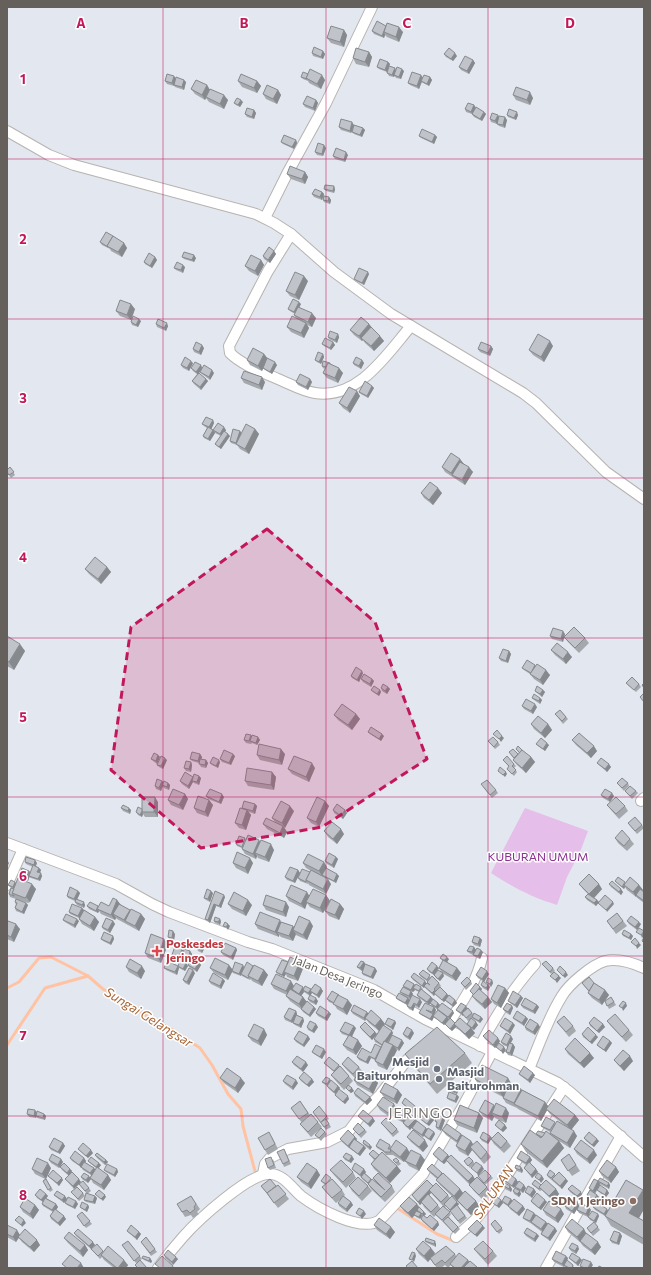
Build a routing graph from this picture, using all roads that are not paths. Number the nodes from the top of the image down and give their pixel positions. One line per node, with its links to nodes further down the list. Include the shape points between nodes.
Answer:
1 (372, 7): 3 (street, via 326,103)
2 (7, 131): 3 (street, via 49,155 74,165)
3 (265, 218): 4 (street)
4 (291, 234): 5 (street, via 352,287); 5 (street, via 268,271 229,346 233,356 250,367 304,390 326,393 342,390 364,378)
5 (411, 326): 6 (street, via 530,398 606,472)
6 (644, 499)
7 (7, 843): 8 (street, Jalan Desa Jeringo)
8 (23, 849): 9 (street); 13 (street, Jalan Desa Jeringo, via 116,884 168,912 272,949 374,990)
9 (7, 885)
10 (482, 958): 13 (street, via 471,989)
11 (535, 964): 14 (street, via 515,988)
12 (644, 968): 16 (street, via 615,960 595,966 582,975 563,995)
13 (443, 1028): 14 (street, Jalan Desa Jeringo); 20 (street, via 428,1039 406,1062 349,1131 327,1142 288,1149 270,1158 265,1164)
14 (480, 1046): 15 (street, Jalan Desa Jeringo)
15 (492, 1052): 16 (street, Jalan Desa Jeringo); 20 (street, via 423,1174 377,1222 362,1224 331,1213 310,1202 281,1177)
16 (529, 1069): 17 (street, Jalan Desa Jeringo)
17 (564, 1087): 18 (street, Jalan Desa Jeringo); 21 (street, via 489,1203)
18 (621, 1136): 19 (street, Jalan Desa Jeringo); 23 (street)
19 (644, 1157)
20 (263, 1174): 22 (street, via 234,1191 193,1226)
21 (456, 1238)
22 (158, 1268)
23 (546, 1268)

